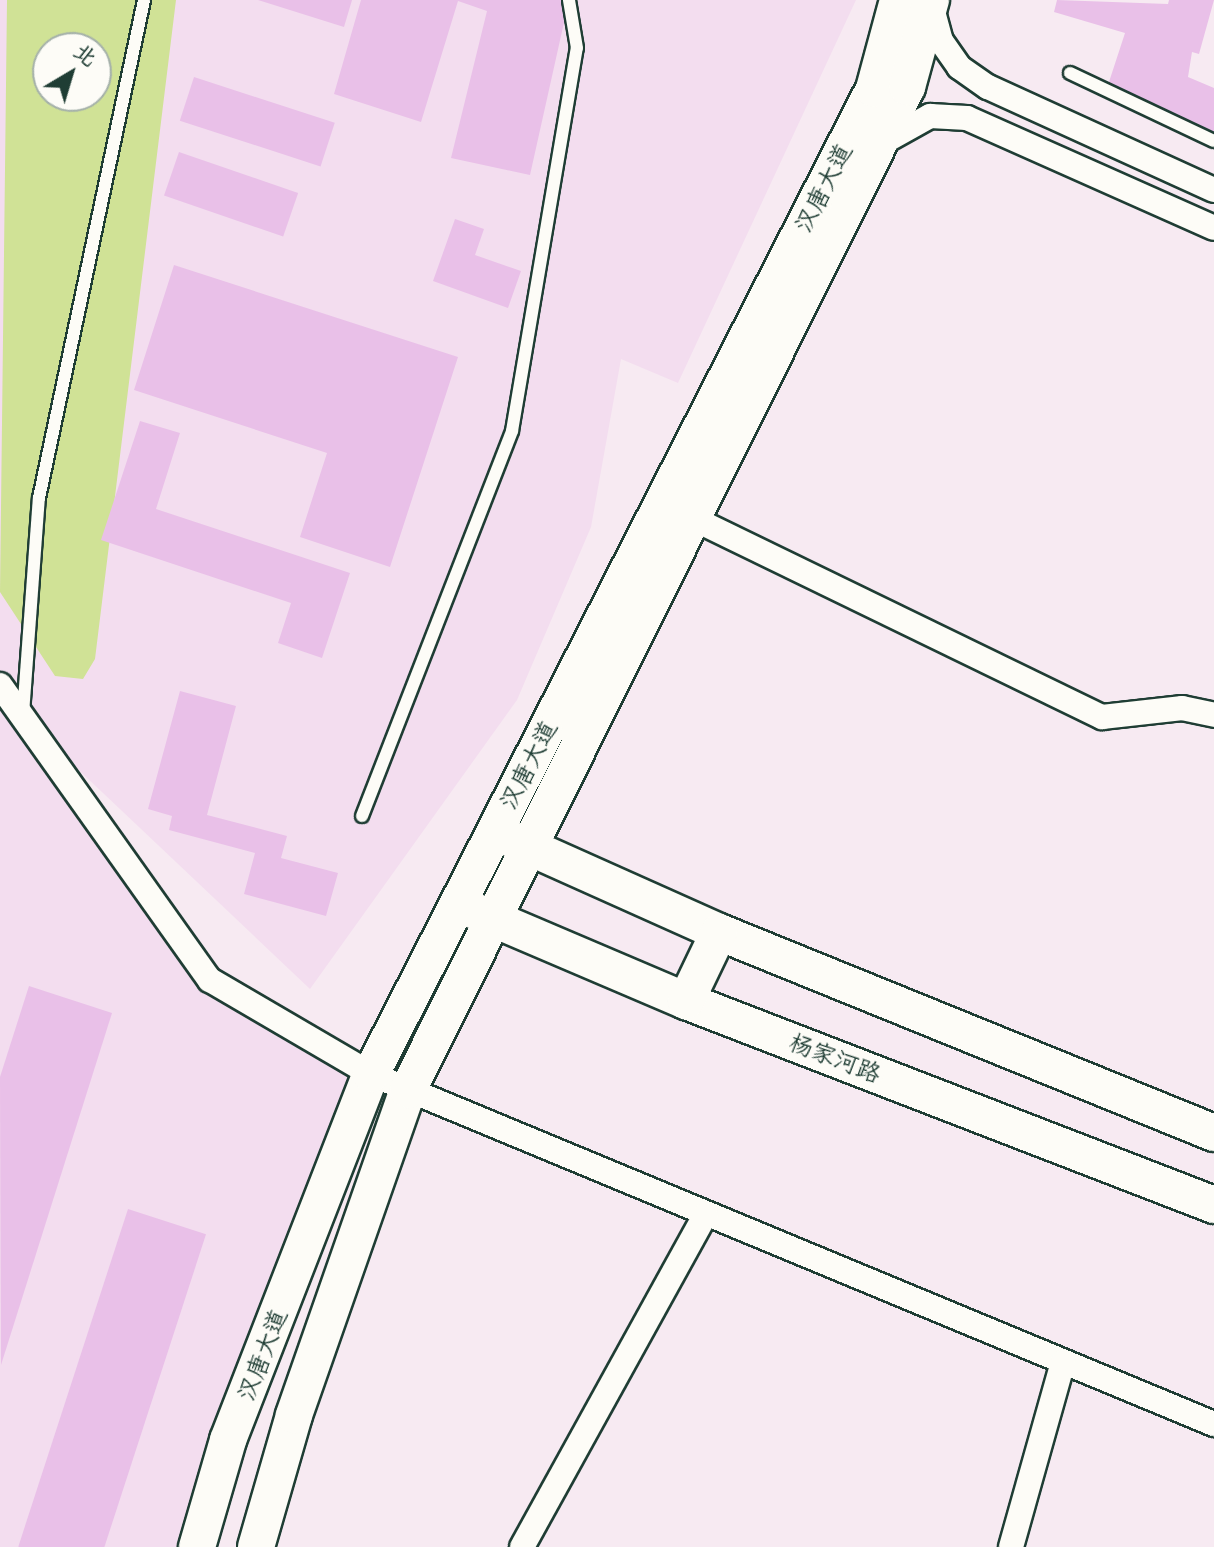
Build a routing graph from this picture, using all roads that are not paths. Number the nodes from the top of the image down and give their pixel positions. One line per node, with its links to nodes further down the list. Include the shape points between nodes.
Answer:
1 (144, 0): 12 (lane, via 39,498)
2 (569, 0): 13 (lane, via 577,48 512,431)
3 (920, 0): 6 (main road, 汉唐大道, via 907,87); 7 (street, via 959,67 988,87); 14 (main road, 汉唐大道)
4 (1070, 73): 5 (lane)
5 (1214, 141)
6 (878, 145): 8 (street, via 930,116 967,118); 9 (main road, 汉唐大道)
7 (1214, 190)
8 (1214, 228)
9 (692, 518): 11 (street, via 1102,717 1182,708); 15 (main road, 汉唐大道)
10 (0, 685): 12 (street)
11 (1214, 715)
12 (23, 718): 20 (street, via 210,980)
13 (362, 816)
14 (494, 832): 15 (main road); 16 (main road, 汉唐大道)
15 (531, 848): 17 (main road, 汉唐大道); 18 (main road)
16 (458, 904): 17 (main road, 杨家河路); 20 (main road, 汉唐大道)
17 (496, 919): 19 (main road, 杨家河路); 21 (main road, 汉唐大道)
18 (719, 932): 19 (main road); 22 (main road)
19 (686, 1001): 23 (main road, 杨家河路)
20 (371, 1074): 21 (street); 27 (main road, 汉唐大道, via 228,1440)
21 (408, 1090): 24 (street); 28 (main road, 汉唐大道, via 294,1415)
22 (1214, 1133)
23 (1214, 1205)
24 (706, 1214): 25 (street); 29 (street)
25 (1063, 1362): 26 (street); 30 (street)
26 (1214, 1424)
27 (197, 1547)
28 (256, 1547)
29 (522, 1547)
30 (1011, 1547)

